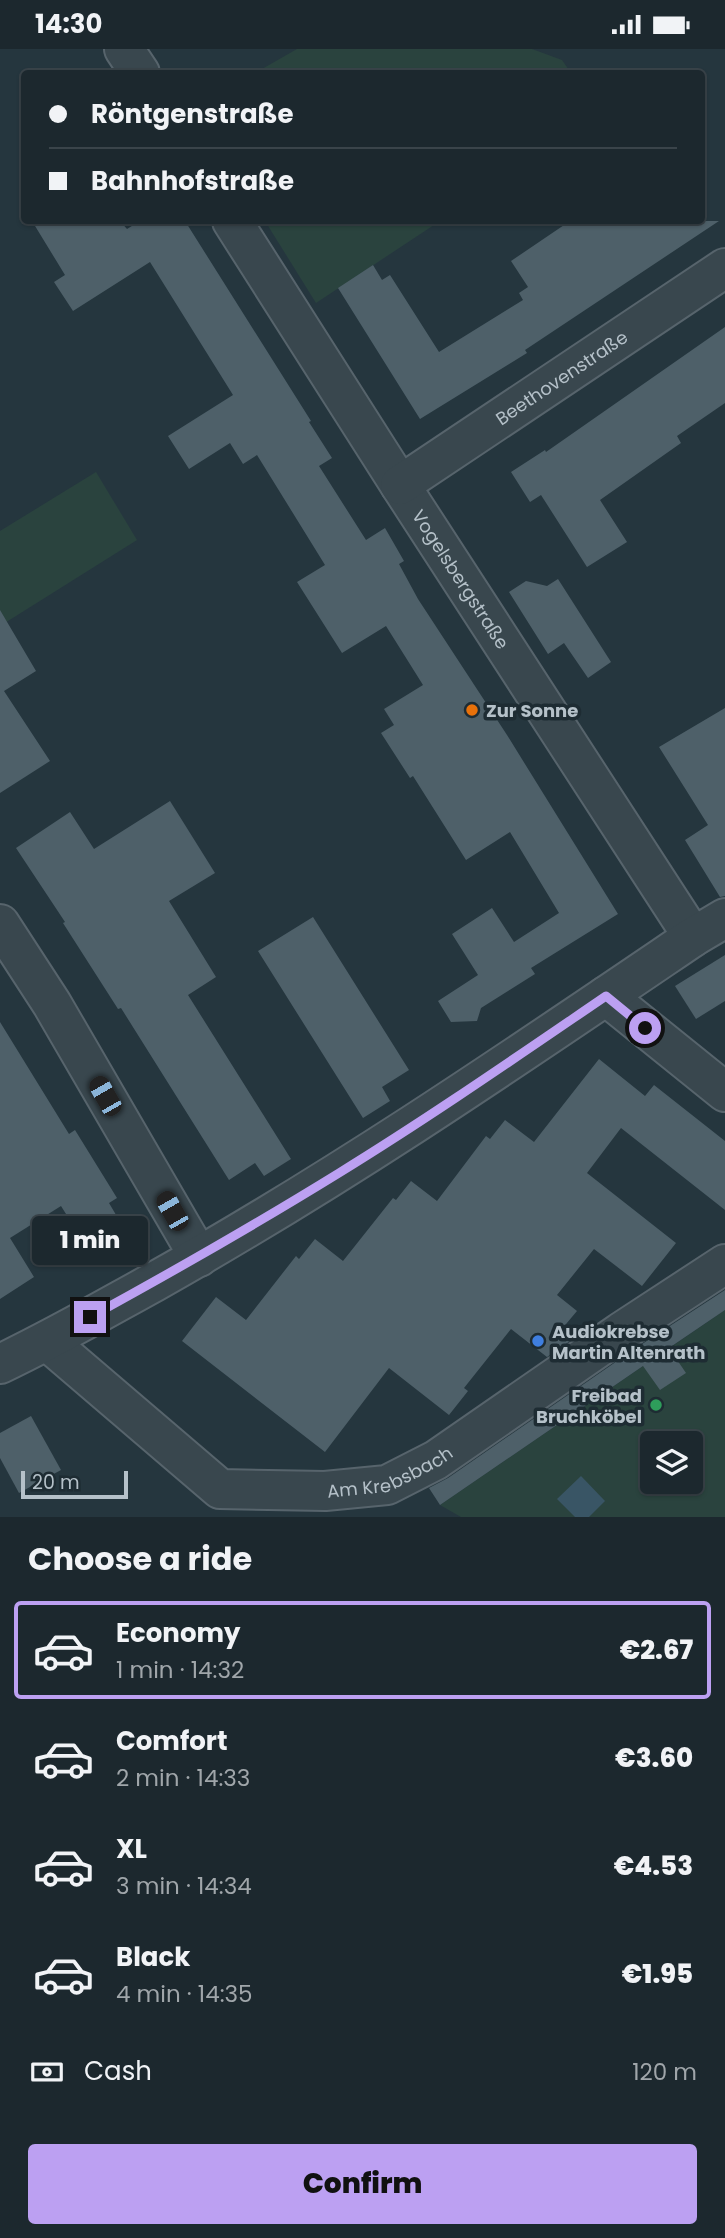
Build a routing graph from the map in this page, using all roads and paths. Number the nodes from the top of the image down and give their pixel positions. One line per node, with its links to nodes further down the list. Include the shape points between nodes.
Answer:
1 (124, 49): 2 (street)
2 (138, 70)
3 (234, 224): 5 (street, Vogelsbergstraße)
4 (725, 268): 5 (street, Beethovenstraße)
5 (400, 485): 7 (street, Vogelsbergstraße)
6 (0, 923): 10 (street)
7 (709, 927): 8 (street)
8 (606, 996): 9 (street); 10 (street, via 352,1165)
9 (725, 1092)
10 (199, 1257): 12 (street)
11 (725, 1264): 12 (street, Am Krebsbach, via 436,1460 387,1485 326,1491 220,1489)
12 (47, 1341): 13 (street)
13 (0, 1363)

